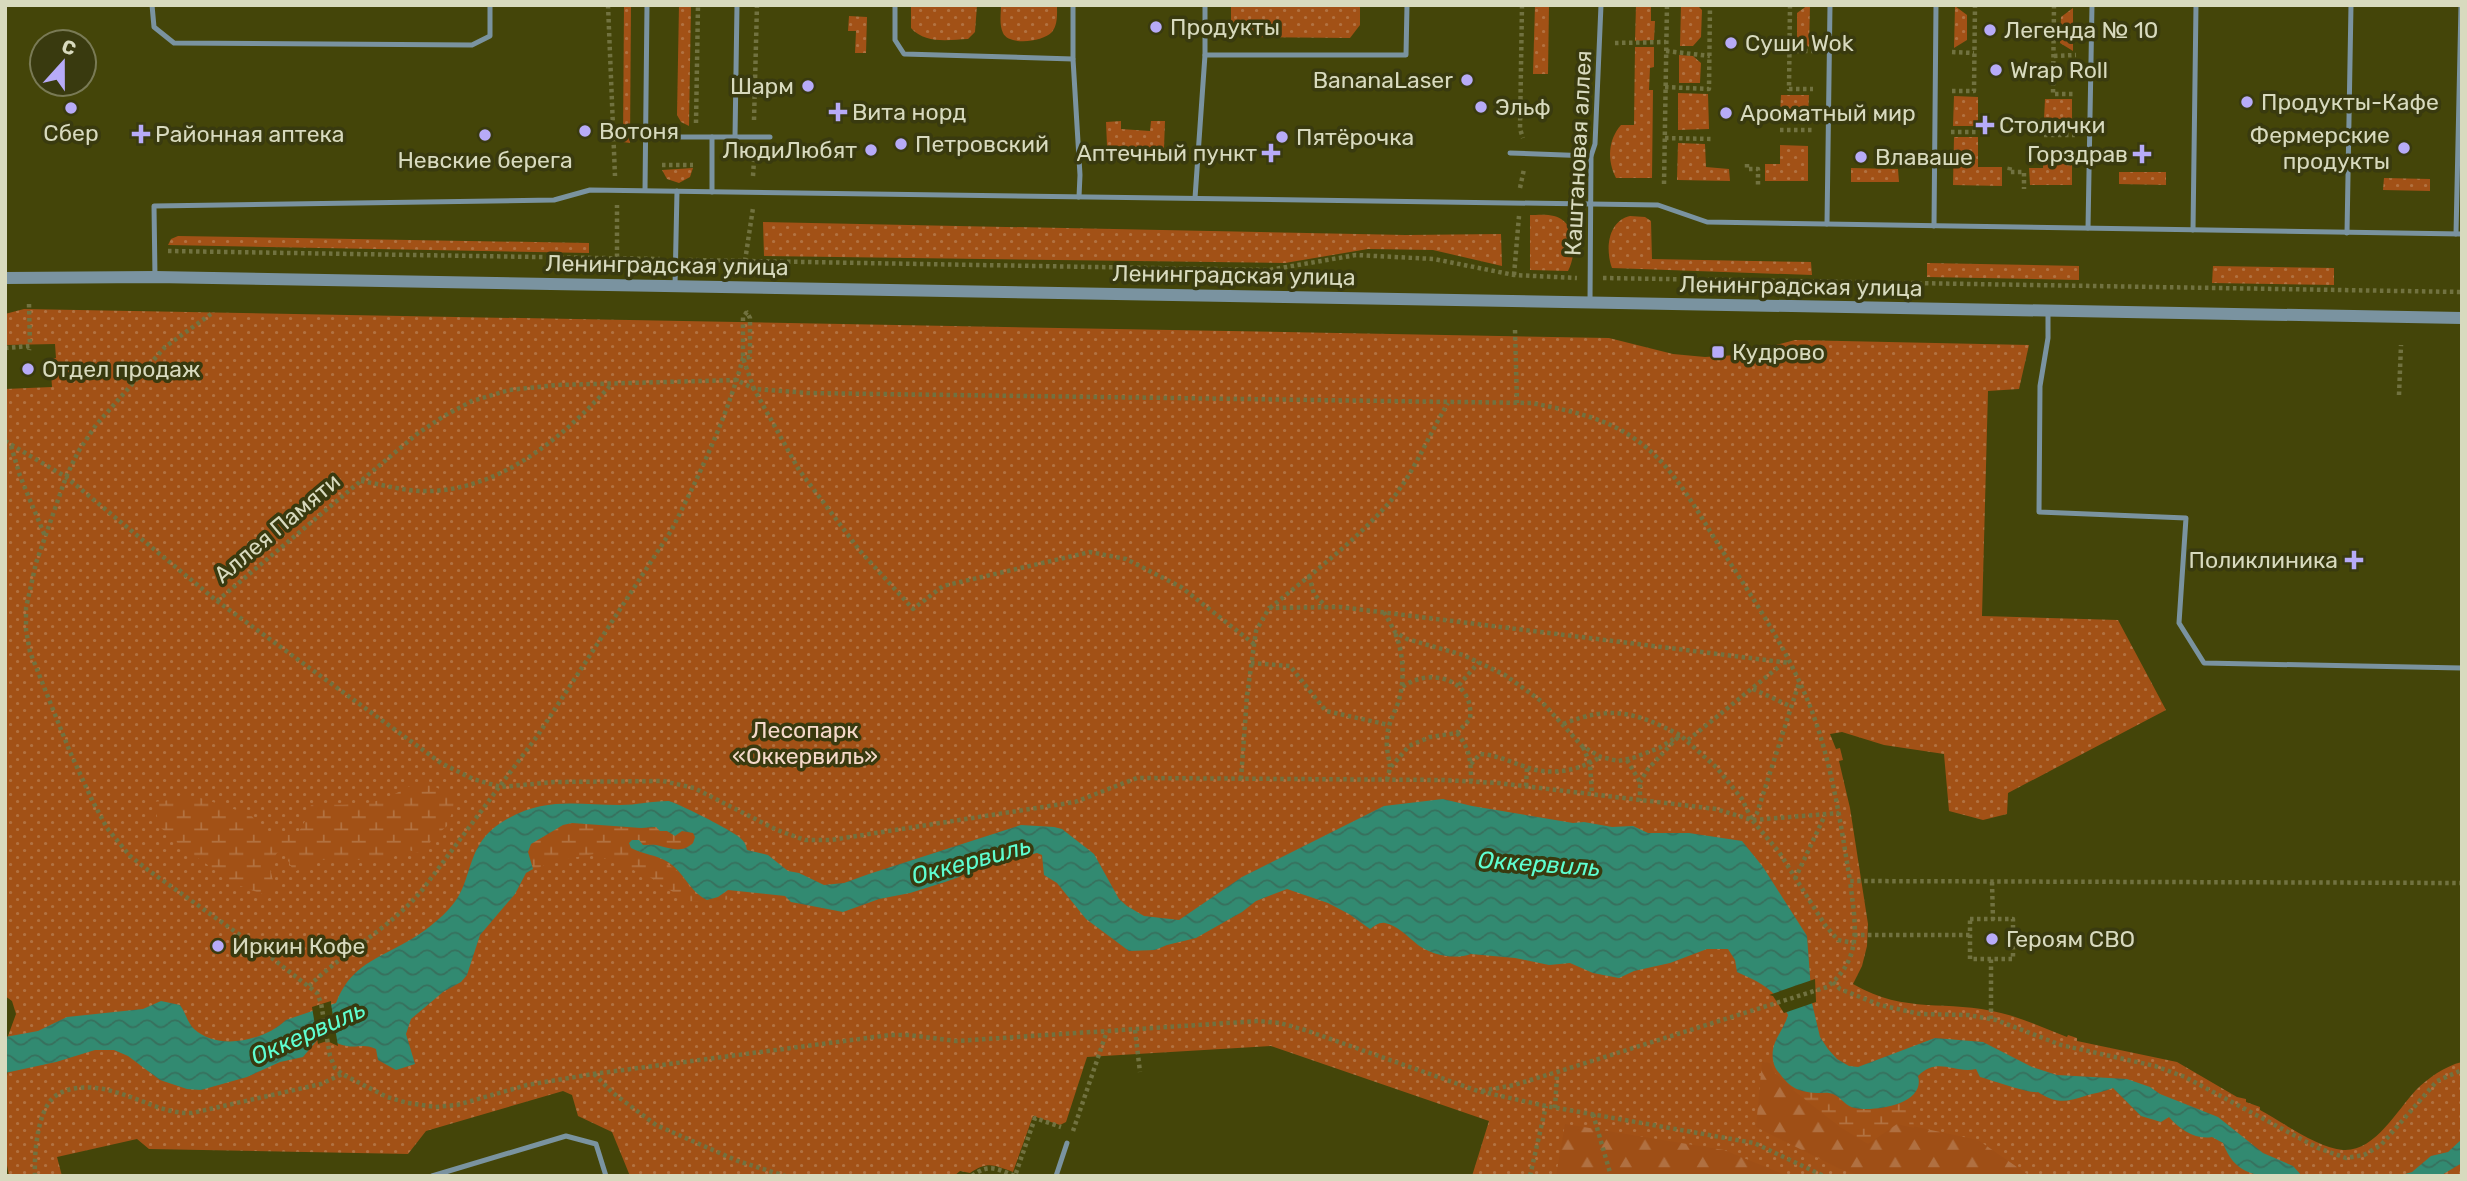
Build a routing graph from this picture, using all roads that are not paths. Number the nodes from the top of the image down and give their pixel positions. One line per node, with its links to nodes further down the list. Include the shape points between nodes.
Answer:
1 (152, 5): 2 (lane, via 154,27 174,43 472,45 490,36)
2 (490, 5)
3 (647, 5): 18 (lane)
4 (737, 5): 20 (lane)
5 (895, 5): 17 (lane, via 895,40 904,54)
6 (1073, 5): 17 (lane)
7 (1205, 5): 16 (lane)
8 (1407, 5): 16 (lane, via 1406,55)
9 (1601, 5): 23 (lane, Каштановая аллея)
10 (1830, 5): 30 (lane)
11 (1936, 5): 31 (lane)
12 (2092, 5): 32 (lane)
13 (2196, 5): 33 (lane)
14 (2351, 5): 34 (lane)
15 (2461, 5): 35 (lane)
16 (1205, 55): 28 (lane)
17 (1073, 59): 27 (lane)
18 (647, 137): 19 (lane); 24 (lane)
19 (712, 137): 20 (lane); 26 (lane)
20 (735, 137): 21 (lane)
21 (770, 137)
22 (1510, 153): 23 (lane)
23 (1591, 156): 29 (lane, Каштановая аллея)
24 (645, 190): 25 (lane); 36 (lane, via 590,190 554,200 154,206)
25 (677, 191): 26 (lane); 38 (lane)
26 (712, 192): 27 (lane)
27 (1079, 197): 28 (lane)
28 (1195, 198): 29 (lane)
29 (1590, 204): 30 (lane, via 1658,205 1707,222); 39 (lane, Каштановая аллея)
30 (1827, 224): 31 (lane)
31 (1934, 226): 32 (lane)
32 (2088, 228): 33 (lane)
33 (2193, 230): 34 (lane)
34 (2347, 233): 35 (lane)
35 (2459, 234)
36 (155, 276): 37 (street, Ленинградская улица); 38 (street, Ленинградская улица)
37 (5, 278)
38 (675, 286): 39 (street, Ленинградская улица)
39 (1590, 303): 40 (street, Ленинградская улица)
40 (2048, 311): 41 (street, Ленинградская улица); 42 (lane, via 2040,386 2039,513 2186,518 2179,623 2204,663)
41 (2462, 318)
42 (2462, 668)
43 (1067, 1143): 46 (lane)
44 (432, 1176): 45 (lane, via 566,1136 596,1144)
45 (606, 1176)
46 (1056, 1176)

